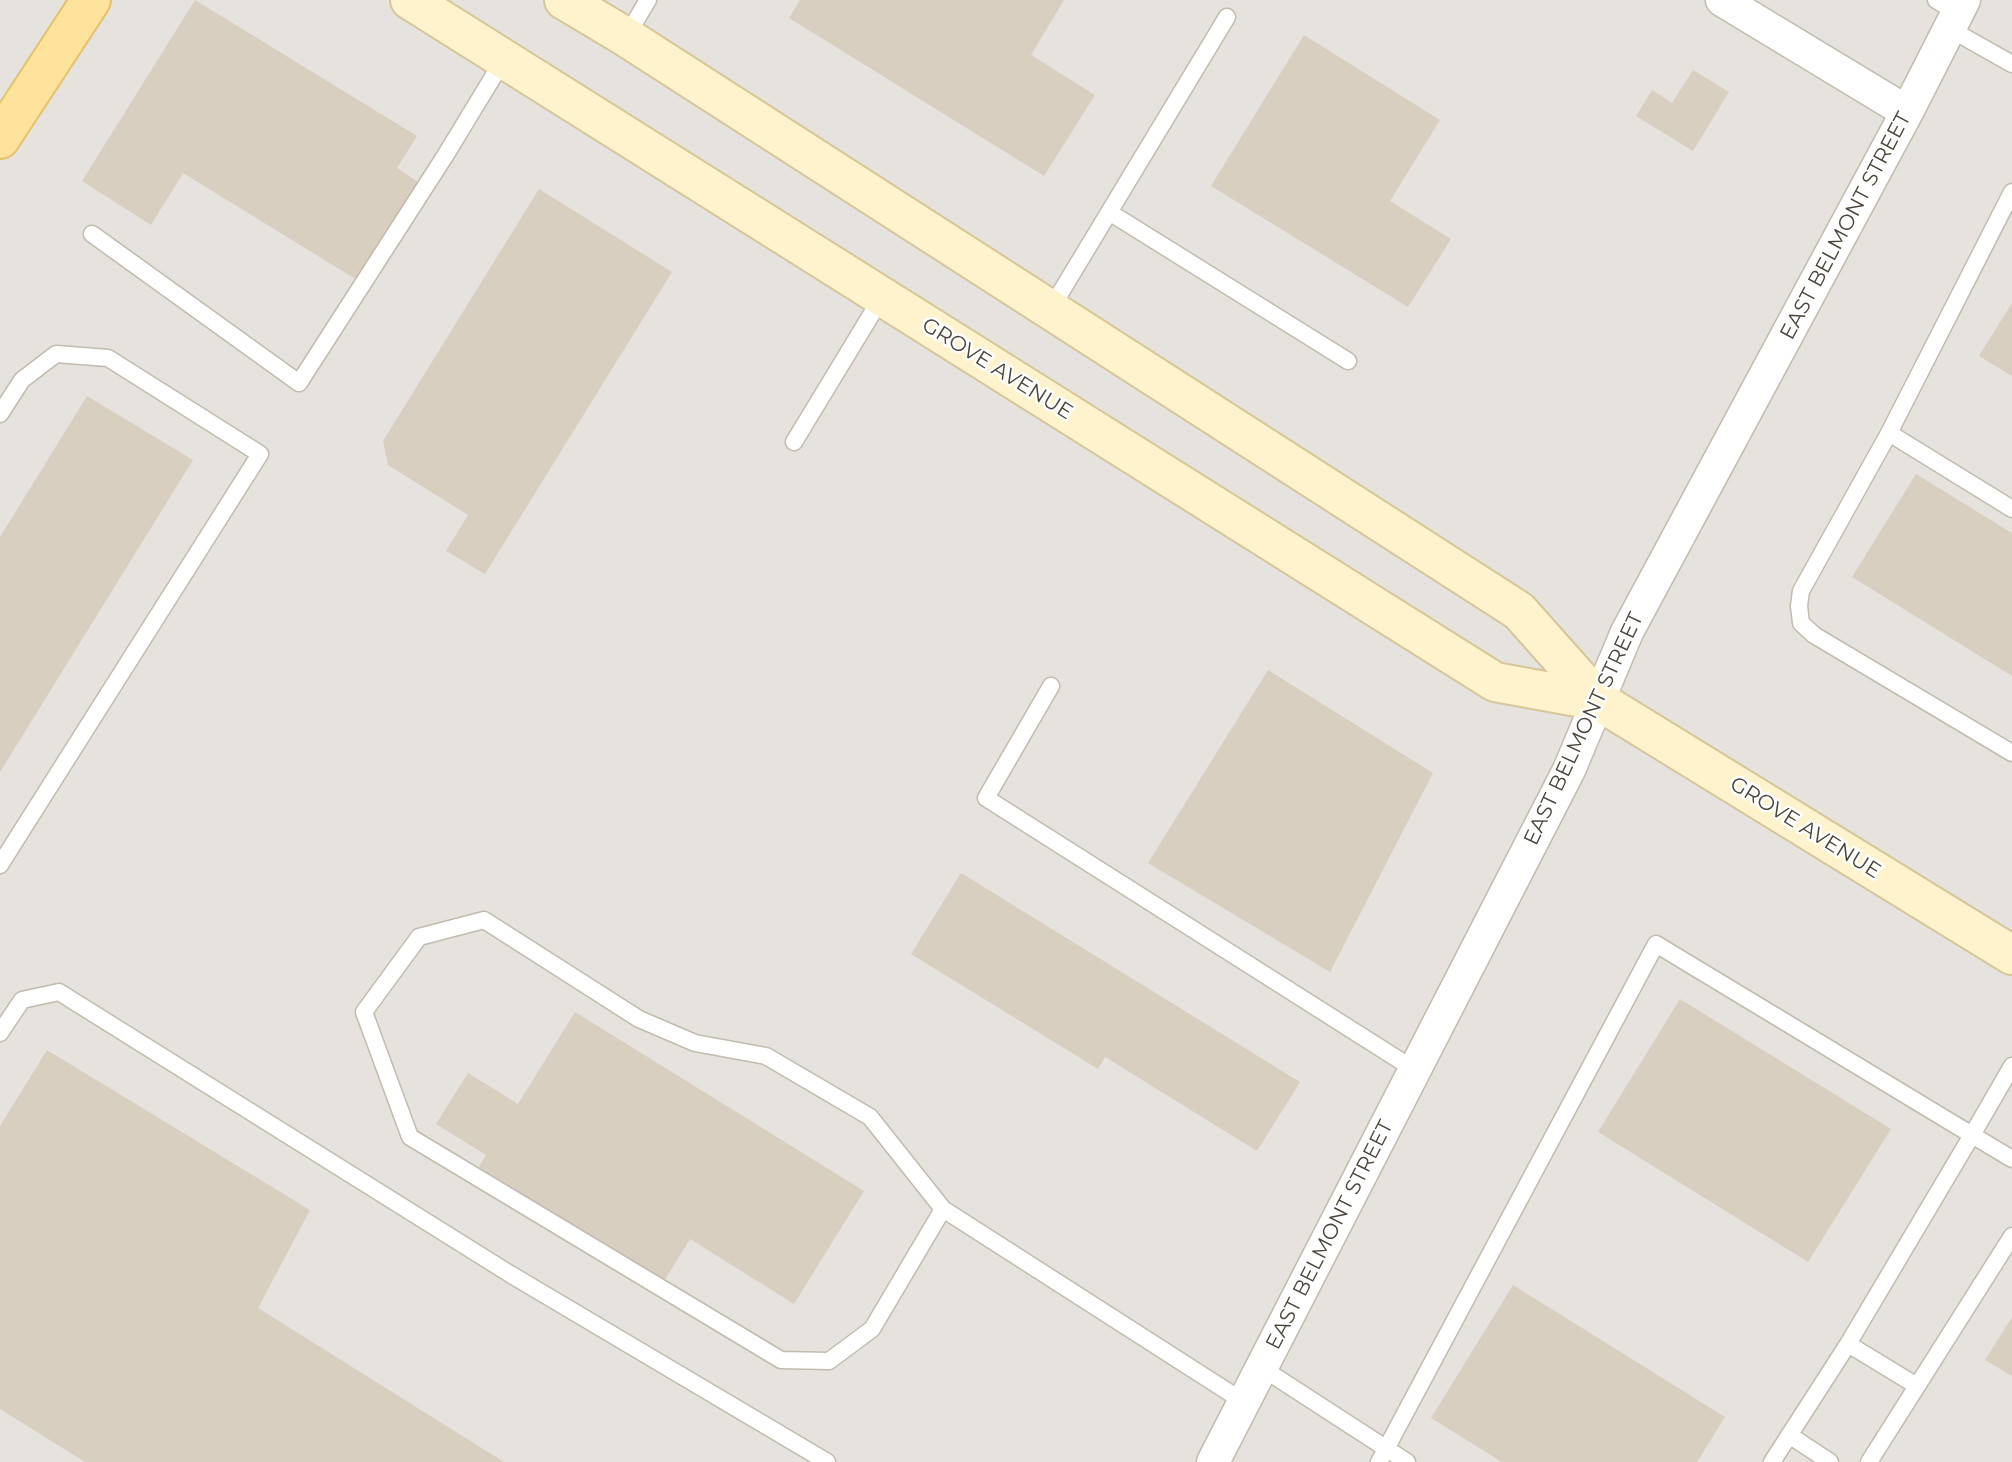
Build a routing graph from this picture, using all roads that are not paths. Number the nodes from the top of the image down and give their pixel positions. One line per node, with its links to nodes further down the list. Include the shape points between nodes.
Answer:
1 (91, 0): 12 (main road)
2 (410, 0): 9 (main road, GROVE AVENUE)
3 (564, 0): 8 (main road, GROVE AVENUE)
4 (648, 0): 8 (lane)
5 (1722, 0): 11 (street)
6 (1952, 10): 10 (lane); 11 (street, EAST BELMONT STREET)
7 (1227, 17): 14 (lane)
8 (626, 37): 17 (main road, GROVE AVENUE)
9 (504, 59): 15 (lane, via 299,383); 16 (main road, GROVE AVENUE)
10 (2012, 64)
11 (1907, 112): 24 (street, EAST BELMONT STREET, via 1627,632)
12 (0, 139)
13 (2012, 192): 20 (lane)
14 (1109, 212): 17 (lane); 18 (lane)
15 (92, 234)
16 (882, 297): 21 (lane); 24 (main road, GROVE AVENUE, via 1495,682)
17 (1050, 310): 24 (main road, GROVE AVENUE, via 1519,611)
18 (1348, 361)
19 (0, 414): 26 (lane, via 22,380 56,354 108,358 260,454)
20 (1889, 433): 22 (lane); 25 (lane, via 1801,592 1801,623)
21 (794, 442)
22 (2012, 509)
23 (1051, 686): 30 (lane, via 986,798)
24 (1598, 701): 27 (main road, GROVE AVENUE); 30 (street, EAST BELMONT STREET, via 1569,770)
25 (2012, 753)
26 (0, 865)
27 (2012, 954)
28 (0, 1033): 41 (lane, via 22,1000 59,992 510,1274)
29 (2012, 1066): 31 (lane)
30 (1415, 1070): 36 (street, EAST BELMONT STREET)
31 (1972, 1135): 32 (lane); 35 (lane); 40 (lane, via 1656,944)
32 (2012, 1159)
33 (943, 1209): 33 (lane, via 870,1117 766,1056 695,1043 639,1019 484,920 419,937 364,1012 410,1137 781,1360 829,1361 872,1329); 38 (lane)
34 (2012, 1236): 37 (lane)
35 (1848, 1344): 37 (lane); 39 (lane)
36 (1262, 1368): 38 (street, EAST BELMONT STREET); 40 (lane)
37 (1917, 1385): 46 (lane)
38 (1244, 1402): 42 (street, EAST BELMONT STREET)
39 (1789, 1435): 44 (lane); 45 (lane)
40 (1383, 1456): 43 (lane)
41 (827, 1462)
42 (1213, 1462)
43 (1407, 1462)
44 (1772, 1462)
45 (1830, 1462)
46 (1869, 1462)

